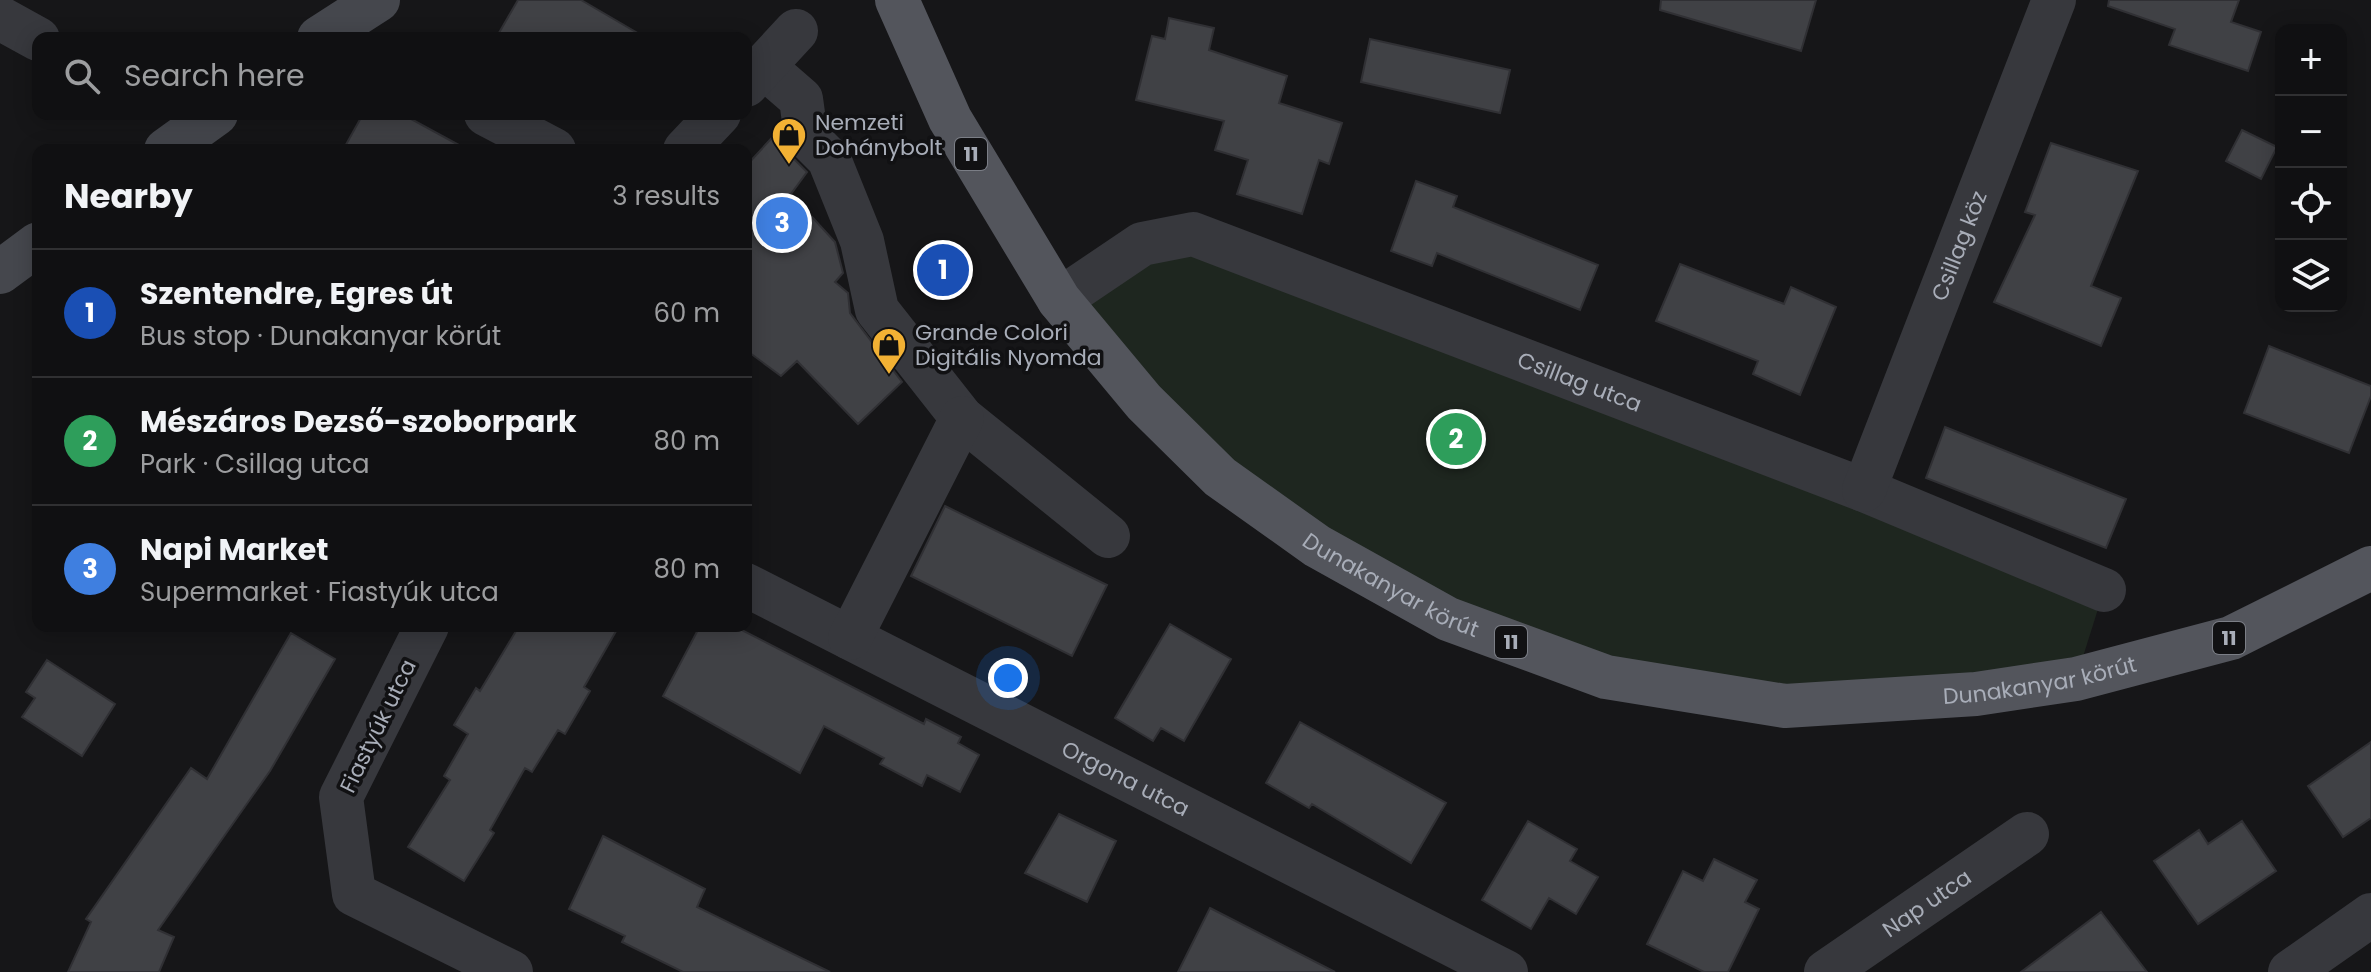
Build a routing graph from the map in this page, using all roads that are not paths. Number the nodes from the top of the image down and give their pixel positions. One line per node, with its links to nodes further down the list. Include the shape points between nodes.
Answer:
1 (378, 0): 6 (street)
2 (897, 0): 17 (main road, Dunakanyar körút / 11, via 950,119)
3 (2054, 0): 19 (street, Csillag köz)
4 (0, 18): 7 (street)
5 (796, 31): 8 (street)
6 (327, 32)
7 (32, 36)
8 (754, 76): 18 (street, via 801,99 806,136 829,159 862,241 877,310)
9 (208, 120): 12 (street)
10 (497, 120): 13 (street)
11 (713, 120): 14 (street)
12 (174, 144)
13 (543, 144)
14 (691, 144)
15 (32, 248): 16 (street)
16 (0, 272)
17 (1059, 300): 19 (street, Csillag utca, via 1142,244 1193,234); 21 (main road, Dunakanyar körút / 11, via 1144,402 1220,477 1317,546 1448,619 1606,677 1785,706 1976,694 2076,679 2231,638)
18 (962, 418): 20 (street); 25 (street)
19 (1864, 490): 23 (street, Csillag utca)
20 (1108, 536)
21 (2371, 568)
22 (752, 588): 25 (street, Orgona utca)
23 (2104, 590)
24 (424, 632): 28 (street, Fiastyúk utca, via 341,797 354,894)
25 (850, 638): 29 (street, Orgona utca)
26 (2027, 834): 30 (street, Nap utca)
27 (2371, 915): 31 (street)
28 (511, 972)
29 (1506, 972)
30 (1826, 972)
31 (2290, 972)

